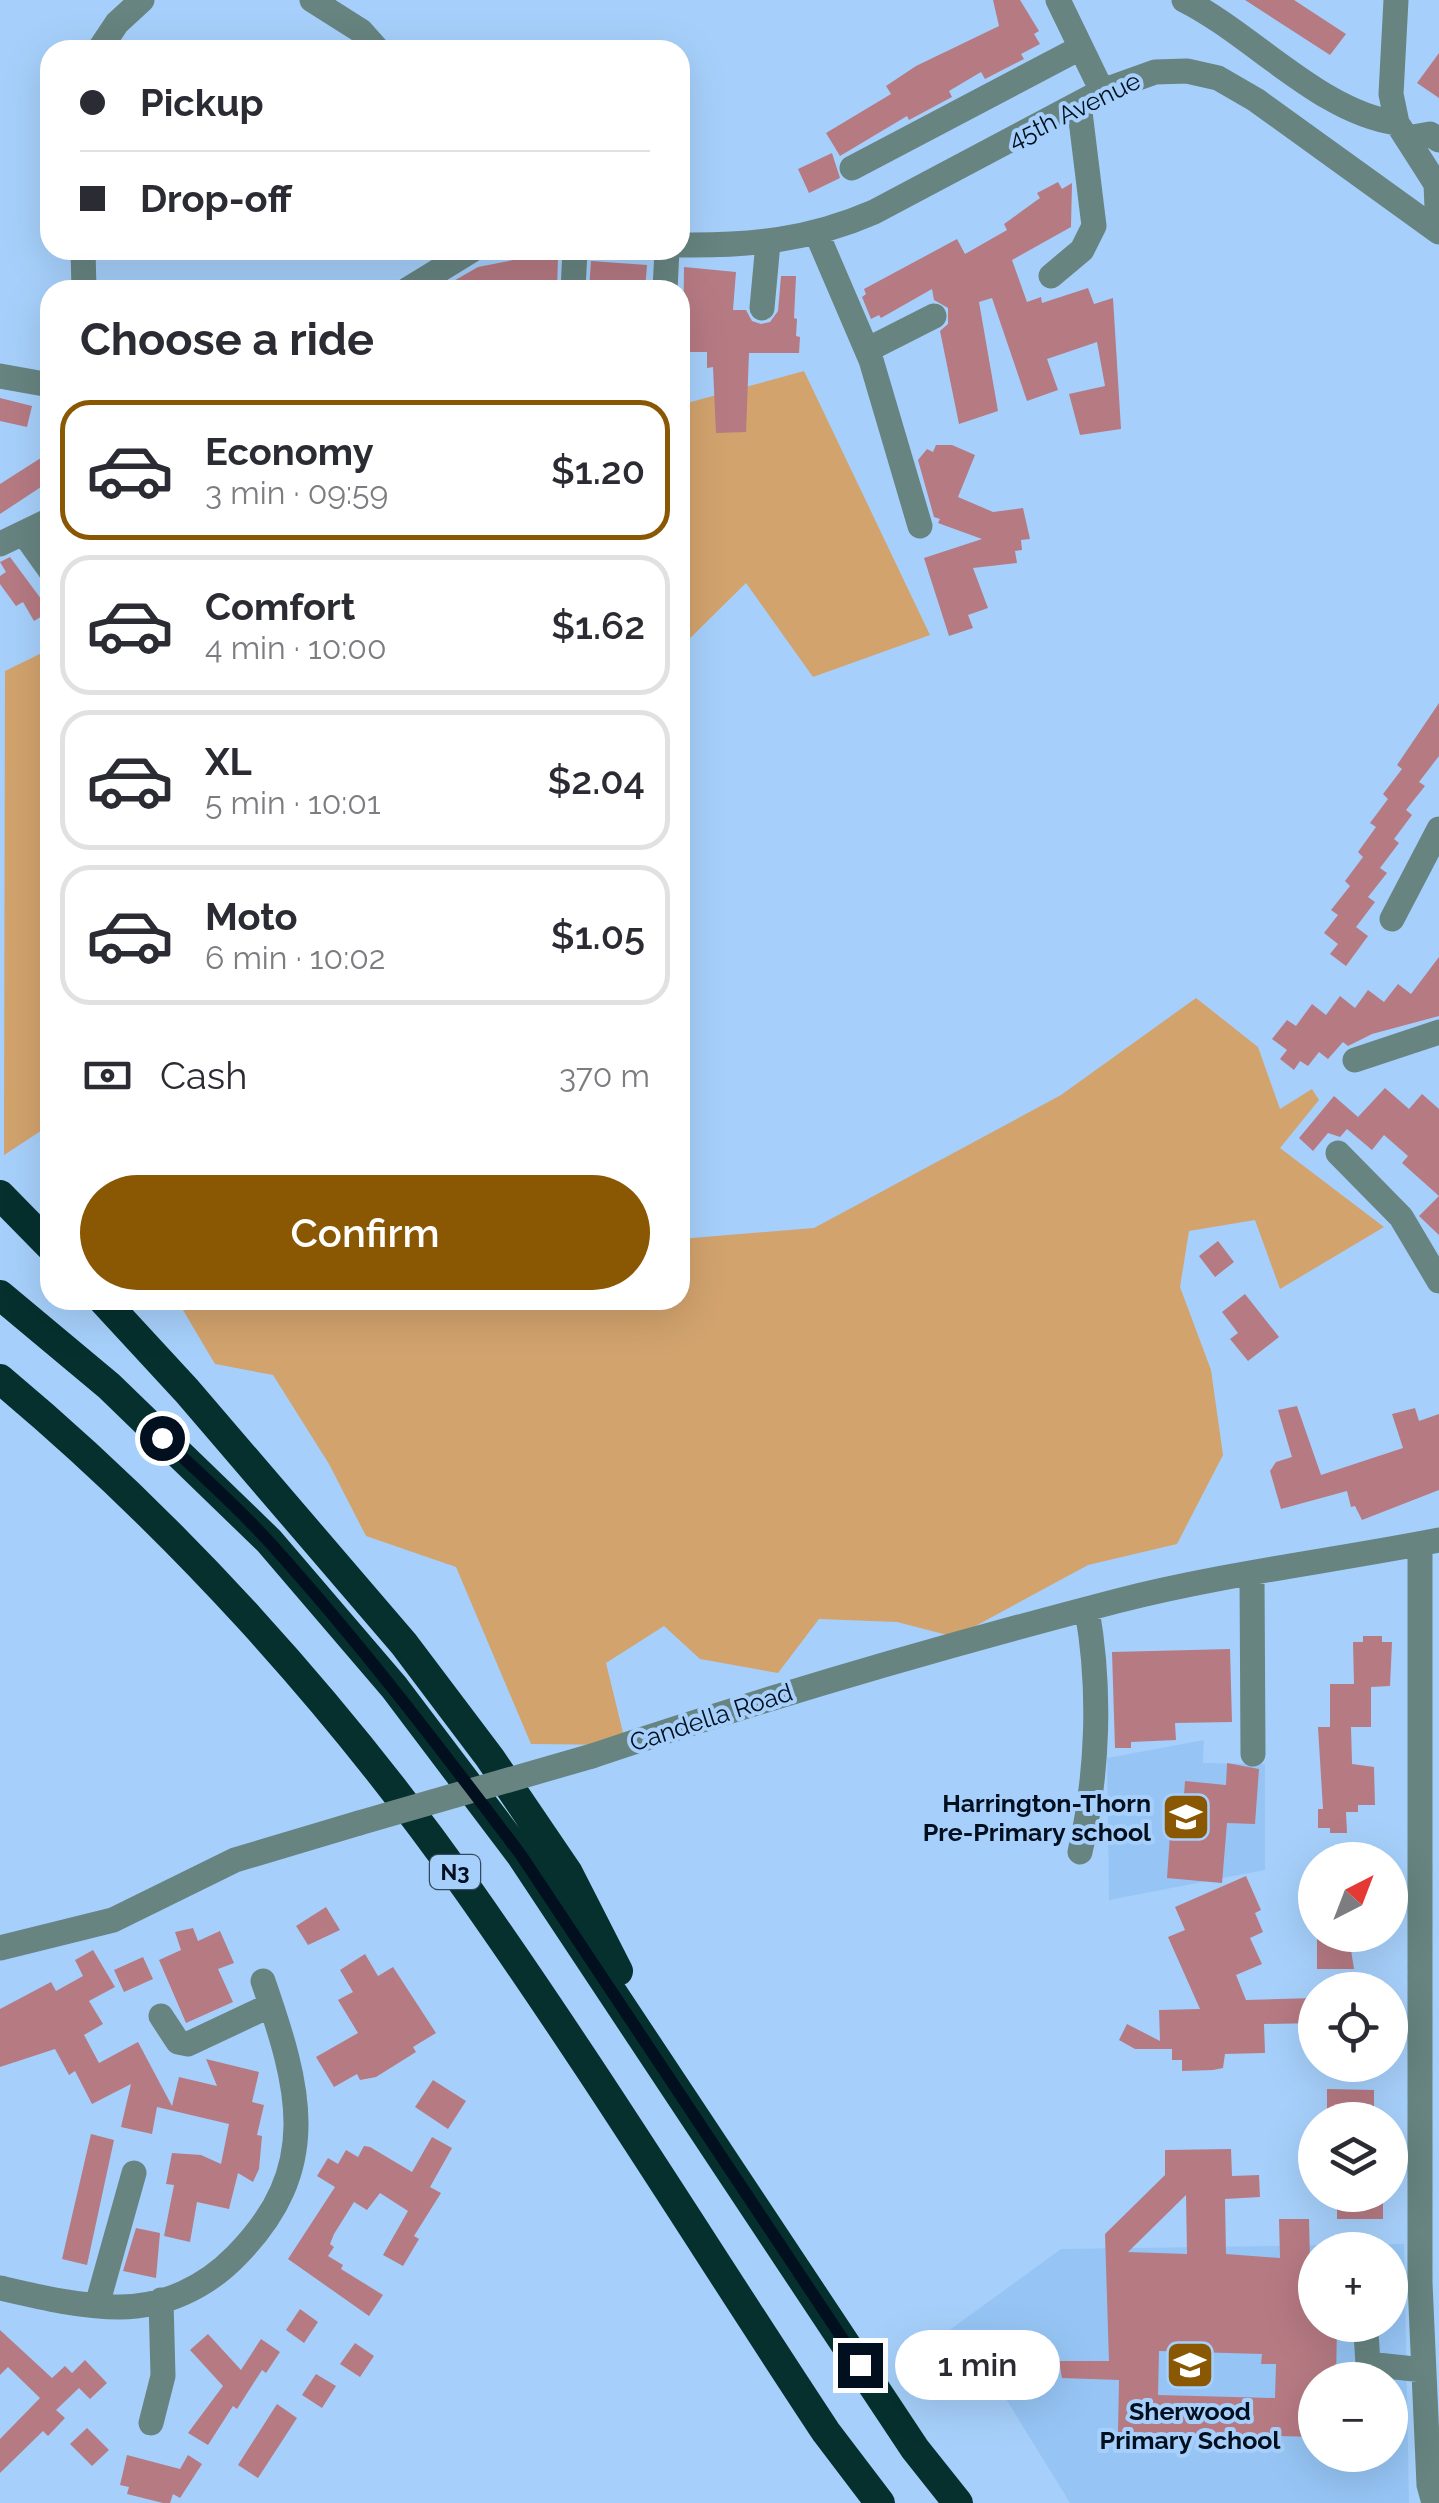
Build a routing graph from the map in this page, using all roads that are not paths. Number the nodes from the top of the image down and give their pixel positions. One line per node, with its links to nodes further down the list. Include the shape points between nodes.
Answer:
1 (142, 0): 6 (street)
2 (312, 0): 7 (street)
3 (1058, 0): 8 (street)
4 (1184, 0): 11 (street, via 1331,96)
5 (1396, 0): 11 (street, via 1391,94)
6 (106, 40)
7 (370, 40)
8 (1080, 48): 9 (street); 13 (street)
9 (1102, 91): 10 (street, 45th Avenue); 15 (street, 45th Avenue, via 1155,72 1187,70 1218,78)
10 (1079, 104): 16 (street, 45th Avenue, via 874,212); 20 (street, via 1094,226 1082,250)
11 (1402, 130): 12 (street); 14 (street)
12 (1439, 140)
13 (852, 168)
14 (1438, 192): 15 (street)
15 (1439, 231)
16 (817, 234): 17 (street, 45th Avenue); 24 (street)
17 (768, 243): 18 (street, 45th Avenue); 22 (street)
18 (690, 245)
19 (461, 260): 21 (street)
20 (1051, 276)
21 (440, 280)
22 (762, 308)
23 (934, 316): 24 (street)
24 (867, 350): 28 (street)
25 (0, 376): 26 (street)
26 (40, 383)
27 (40, 526): 29 (street)
28 (920, 526)
29 (26, 535): 30 (street); 31 (street)
30 (0, 544)
31 (40, 555)
32 (1439, 829): 33 (street)
33 (1392, 919)
34 (1439, 1032): 35 (street)
35 (1354, 1060)
36 (1338, 1154): 41 (street, via 1401,1217)
37 (0, 1196): 39 (highway)
38 (0, 1224): 40 (highway)
39 (40, 1236)
40 (40, 1259)
41 (1439, 1282)
42 (0, 1295): 54 (highway, N3, via 109,1386 269,1542 394,1686 521,1855)
43 (97, 1310): 46 (highway)
44 (113, 1310): 46 (highway)
45 (0, 1379): 62 (highway, N3, via 130,1497 258,1630 369,1760 468,1889 826,2432)
46 (188, 1391): 54 (highway, via 404,1644 490,1758 568,1873)
47 (1430, 1542): 48 (street, Candella Road); 60 (street, via 1418,1846)
48 (1252, 1575): 49 (street, Candella Road); 50 (street)
49 (1087, 1610): 51 (street, via 1098,1690); 52 (street, Candella Road, bridge, via 830,1679 234,1860 113,1920)
50 (1253, 1754)
51 (1080, 1852)
52 (0, 1948)
53 (161, 2016): 57 (street, via 178,2042 188,2044 267,1993 297,2112 294,2157 280,2202 258,2234 218,2274)
54 (683, 2098): 63 (highway, N3, via 915,2449)
55 (134, 2173): 58 (street)
56 (0, 2288): 58 (street)
57 (161, 2300): 58 (street); 61 (street, via 163,2376)
58 (97, 2304)
59 (1366, 2342): 60 (street, via 1370,2365)
60 (1423, 2370): 64 (street)
61 (152, 2423)
62 (880, 2503)
63 (958, 2503)
64 (1434, 2503)

